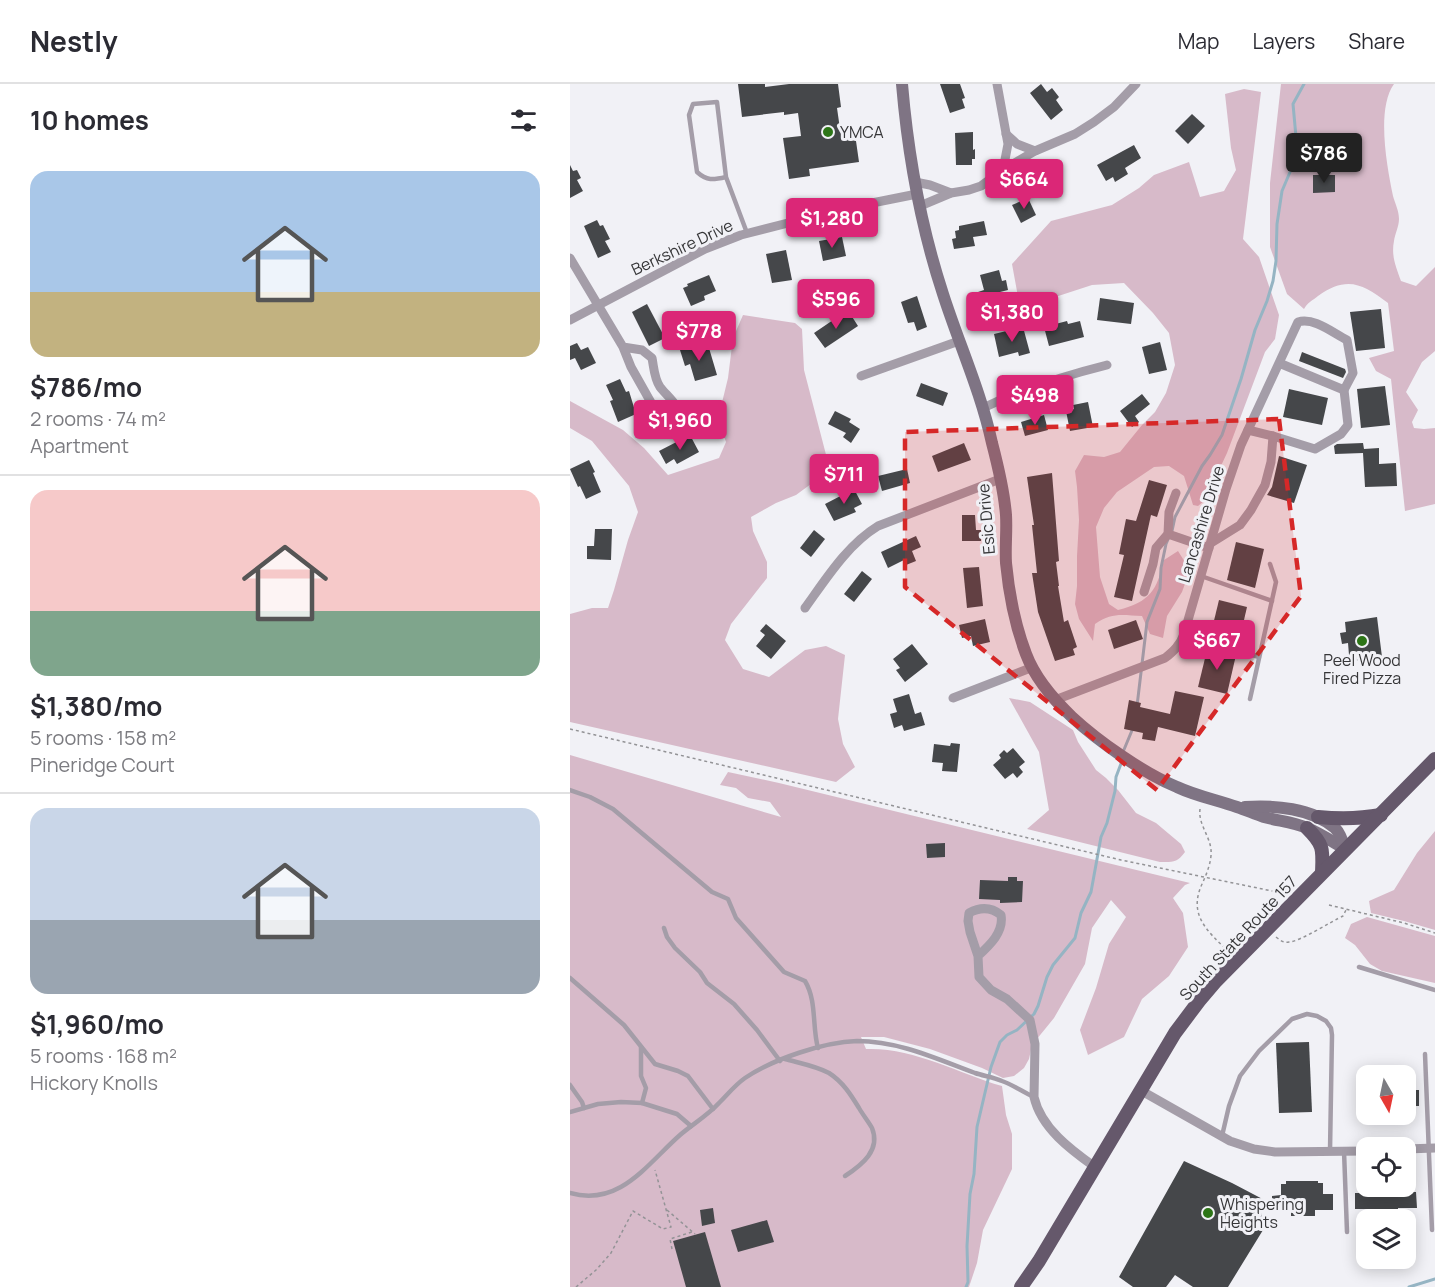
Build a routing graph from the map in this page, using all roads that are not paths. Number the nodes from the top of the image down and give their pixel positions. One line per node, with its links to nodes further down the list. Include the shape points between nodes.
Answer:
1 (902, 84): 9 (street, Esic Drive)
2 (997, 84): 4 (street)
3 (1136, 84): 5 (street, Berkshire Drive, via 1094,122)
4 (1006, 134): 5 (street, via 1017,144); 6 (street)
5 (1035, 151): 6 (street, Berkshire Drive)
6 (1003, 170): 8 (street, Berkshire Drive, via 981,186)
7 (726, 177): 7 (lane, via 704,178 697,172 689,115 693,104 717,102); 10 (lane)
8 (951, 193): 9 (street, Berkshire Drive); 9 (street, via 930,185)
9 (917, 194): 10 (street, Berkshire Drive); 14 (street, Esic Drive, via 942,294)
10 (747, 233): 12 (street, Berkshire Drive, via 705,249)
11 (570, 258): 12 (street)
12 (598, 304): 13 (street, Berkshire Drive); 15 (street)
13 (570, 320)
14 (959, 341): 18 (street); 20 (street, Esic Drive)
15 (623, 347): 15 (street, via 662,422 680,416 679,409 659,385 652,358 642,350)
16 (1279, 363): 19 (street); 19 (street, Lancashire Drive, via 1298,322 1313,322 1347,340 1353,373); 21 (street, Lancashire Drive)
17 (1107, 365): 20 (street, via 1043,382)
18 (861, 376)
19 (1344, 390): 22 (street, via 1348,425 1341,434 1315,449)
20 (983, 408): 23 (street, Esic Drive)
21 (1248, 430): 22 (street); 26 (street, Lancashire Drive)
22 (1273, 436): 26 (street, via 1265,485 1251,510 1240,525)
23 (1000, 479): 31 (street, via 865,534); 34 (street, Esic Drive, via 1010,595)
24 (1176, 493): 25 (street, via 1169,512)
25 (1168, 534): 26 (street); 29 (street, via 1156,548)
26 (1210, 545): 28 (street, Lancashire Drive)
27 (1270, 564): 30 (lane, via 1276,582)
28 (1201, 576): 30 (lane); 32 (street, Lancashire Drive)
29 (1144, 592)
30 (1272, 601): 33 (lane)
31 (806, 608)
32 (1184, 634): 33 (lane); 37 (street, Lancashire Drive, via 1174,652 1165,658)
33 (1259, 657): 36 (lane)
34 (1033, 667): 35 (street); 37 (street, Esic Drive)
35 (953, 698)
36 (1250, 699)
37 (1055, 700): 40 (street, Esic Drive, via 1089,731 1145,771 1176,787)
38 (1435, 759): 41 (main road, South State Route 157)
39 (570, 790): 52 (lane, via 613,809 712,892 728,899 736,918 784,972 805,981 811,995)
40 (1241, 808): 42 (street, Esic Drive, via 1264,806); 43 (street, Esic Drive)
41 (1381, 815): 42 (main road); 44 (main road, South State Route 157)
42 (1318, 817): 44 (street, Esic Drive, via 1337,830)
43 (1307, 828): 44 (street, Esic Drive); 45 (main road, via 1321,844)
44 (1346, 849): 45 (main road, South State Route 157)
45 (1322, 872): 56 (main road, South State Route 157, via 1199,1001)
46 (664, 928): 54 (lane, via 675,948 706,983 734,1004)
47 (978, 956): 47 (street, via 969,913 995,910 1001,915 999,932); 57 (street, via 980,977 1030,1020 1035,1044)
48 (1359, 967): 50 (lane)
49 (570, 978): 51 (lane, via 624,1025)
50 (1435, 990)
51 (641, 1047): 58 (lane, via 641,1076 646,1088); 60 (lane, via 655,1064 688,1076)
52 (818, 1048): 54 (lane); 57 (lane, via 856,1041 883,1042 928,1054)
53 (1425, 1054): 64 (lane)
54 (782, 1060): 60 (lane, via 745,1078); 70 (lane, via 833,1076 852,1094 871,1127 873,1149 868,1158)
55 (570, 1085): 59 (lane)
56 (1140, 1090): 63 (street); 69 (main road, South State Route 157)
57 (1034, 1097): 69 (street, via 1055,1133)
58 (642, 1103): 59 (lane); 62 (lane, via 677,1114)
59 (584, 1108): 61 (lane)
60 (713, 1109): 62 (lane)
61 (570, 1112)
62 (691, 1126): 71 (lane, via 612,1192 592,1196)
63 (1222, 1136): 66 (street, via 1264,1151); 66 (lane, via 1240,1076 1292,1019 1307,1014 1326,1021 1331,1028)
64 (1431, 1148): 65 (street); 72 (lane)
65 (1416, 1149)
66 (1330, 1151): 67 (street)
67 (1344, 1151): 68 (street); 73 (lane)
68 (1356, 1151)
69 (1095, 1167): 74 (main road, South State Route 157)
70 (845, 1176)
71 (570, 1193)
72 (1432, 1230)
73 (1347, 1233)
74 (1022, 1287)

